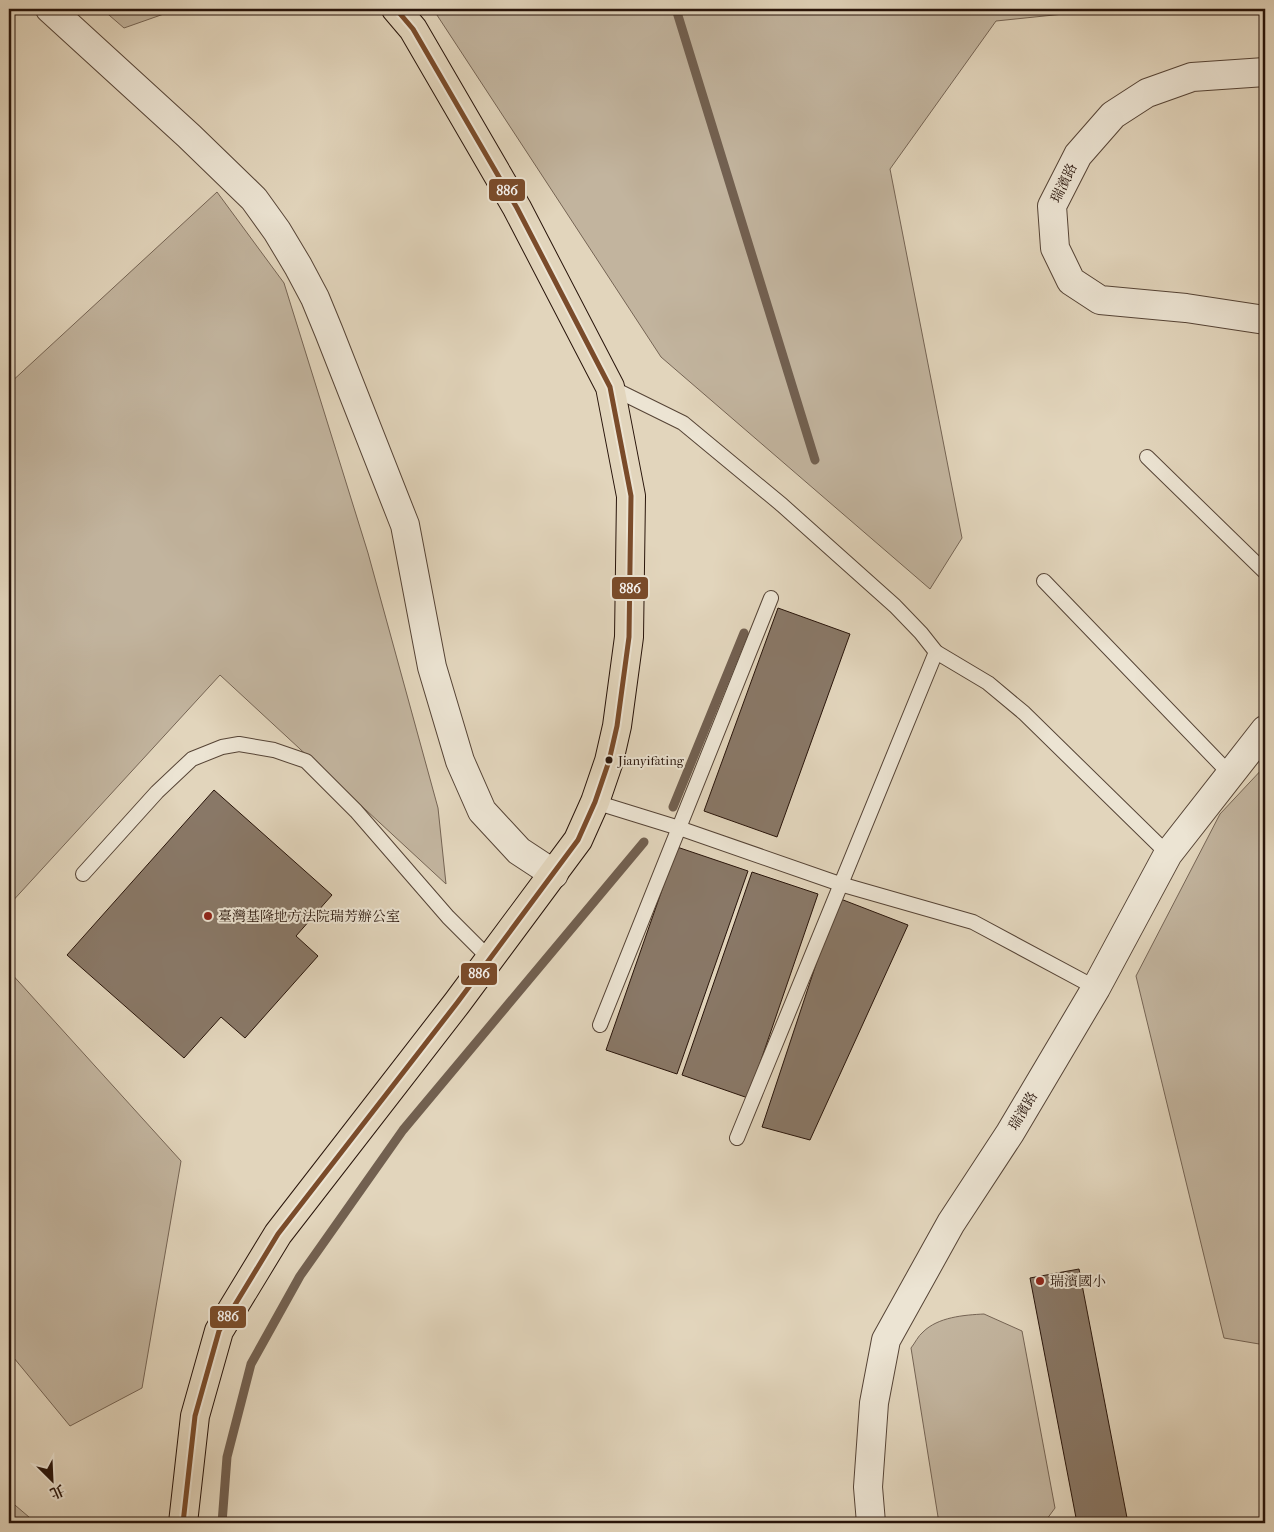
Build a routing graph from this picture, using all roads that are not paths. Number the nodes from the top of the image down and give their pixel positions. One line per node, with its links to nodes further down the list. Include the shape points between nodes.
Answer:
1 (50, 9): 17 (street, via 254,199 298,266 315,298 405,525 432,667 460,761 482,811 519,851)
2 (396, 9): 5 (main road, via 413,29 517,208)
3 (1265, 72): 4 (street, 瑞濱路, via 1192,77 1140,97 1113,114 1078,155 1052,206 1055,248 1071,281 1100,300)
4 (1265, 320)
5 (610, 387): 10 (lane, via 683,423 782,505 894,606); 13 (main road, via 630,496 629,637 617,726)
6 (1147, 457): 7 (lane)
7 (1265, 572)
8 (1044, 581): 12 (lane)
9 (771, 598): 14 (lane)
10 (936, 652): 15 (lane, via 988,683 1024,713); 18 (lane)
11 (1265, 730): 12 (street, 瑞濱路)
12 (1231, 775): 15 (street, 瑞濱路)
13 (595, 802): 14 (lane); 17 (main road, via 578,840)
14 (679, 828): 18 (lane); 21 (lane)
15 (1168, 854): 20 (street, 瑞濱路)
16 (83, 874): 19 (lane, via 157,792 192,759 239,744 274,750 306,761 356,811 448,917)
17 (554, 874): 19 (main road)
18 (840, 884): 20 (lane, via 973,922); 22 (lane)
19 (490, 959): 23 (main road, via 278,1234 219,1331 195,1416)
20 (1096, 988): 24 (street, 瑞濱路, via 1010,1133 951,1223 886,1340 874,1403 868,1487)
21 (600, 1025)
22 (737, 1138)
23 (183, 1523)
24 (871, 1523)

